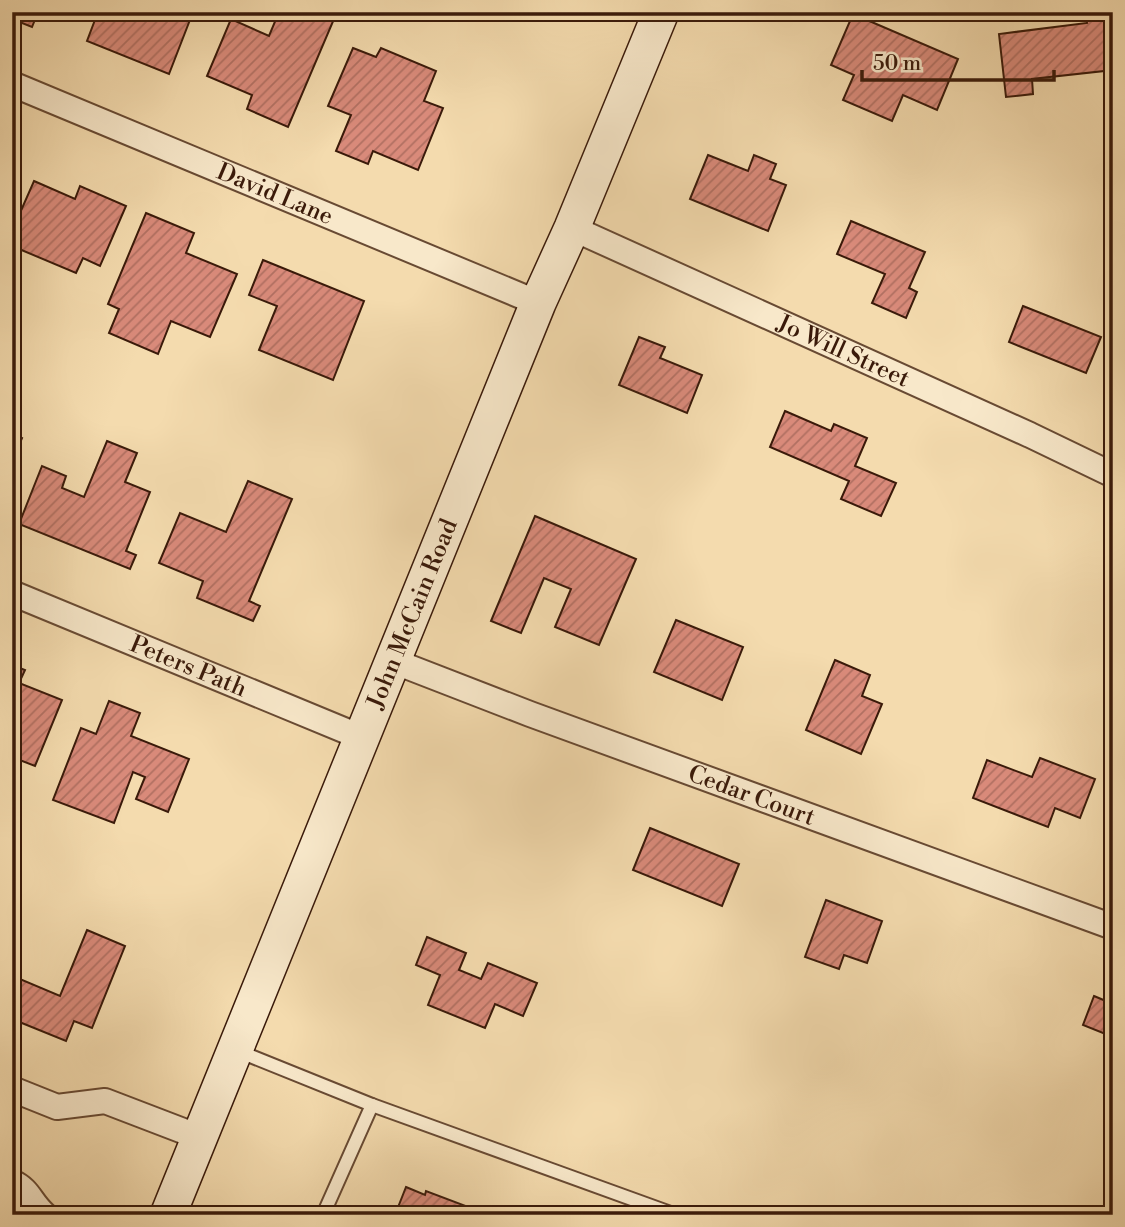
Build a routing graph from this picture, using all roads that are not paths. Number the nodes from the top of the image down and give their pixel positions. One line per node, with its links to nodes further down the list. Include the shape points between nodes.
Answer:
1 (661, 12): 3 (main road, John McCain Road)
2 (12, 84): 4 (street, David Lane)
3 (572, 228): 4 (main road, John McCain Road); 5 (street, Jo Will Street)
4 (538, 303): 7 (main road, John McCain Road)
5 (1113, 475)
6 (12, 593): 8 (street, Peters Path)
7 (393, 661): 8 (main road, John McCain Road); 9 (street, Cedar Court)
8 (363, 738): 10 (main road, John McCain Road)
9 (1113, 927)
10 (235, 1049): 12 (lane); 13 (main road, John McCain Road)
11 (12, 1089): 13 (street, via 57,1107 105,1101)
12 (372, 1105): 17 (lane); 18 (lane)
13 (199, 1137): 16 (main road, John McCain Road)
14 (12, 1182): 15 (street, via 25,1188)
15 (45, 1215)
16 (168, 1215)
17 (323, 1215)
18 (676, 1215)

